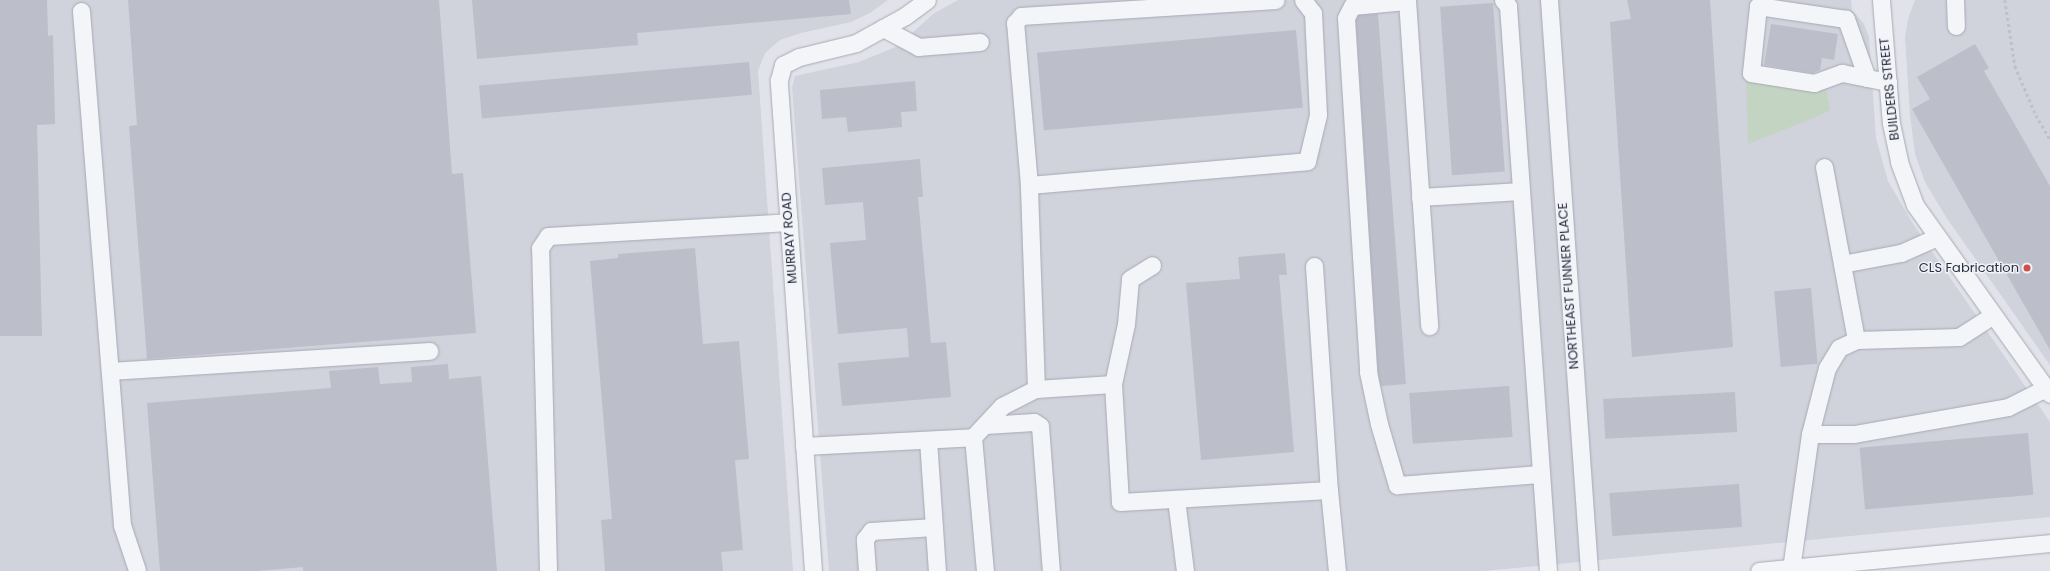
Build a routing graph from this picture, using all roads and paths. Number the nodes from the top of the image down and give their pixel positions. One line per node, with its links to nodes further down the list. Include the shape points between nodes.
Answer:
1 (927, 0): 12 (street, MURRAY ROAD, via 906,16)
2 (1275, 0): 18 (street, via 1022,16 1015,23)
3 (1303, 0): 18 (street, via 1313,13 1318,115 1307,161)
4 (1407, 0): 20 (street); 39 (street, via 1352,6 1346,18 1368,372 1379,424 1397,484)
5 (1503, 0): 19 (street, via 1508,6)
6 (1549, 0): 56 (street, NORTHEAST FUNNER PLACE)
7 (1884, 0): 15 (street, BUILDERS STREET)
8 (1955, 0): 11 (street)
9 (2005, 0): 16 (path, via 2015,66 2036,115)
10 (81, 11): 30 (street)
11 (1956, 26)
12 (883, 28): 13 (street, via 918,47); 21 (street, MURRAY ROAD, via 856,43 799,57 784,65 779,80)
13 (980, 42)
14 (1867, 78): 14 (street, via 1842,74 1814,83 1751,73 1758,6 1846,19); 15 (street)
15 (1888, 82): 22 (street, BUILDERS STREET, via 1891,123 1899,162 1915,205)
16 (2050, 139)
17 (1824, 167): 23 (street)
18 (1029, 185): 32 (street)
19 (1521, 191): 20 (street); 39 (street)
20 (1420, 197): 27 (street)
21 (789, 222): 38 (street, MURRAY ROAD); 47 (street, via 548,236 540,248)
22 (1937, 237): 23 (street, via 1901,253); 26 (street, BUILDERS STREET)
23 (1842, 264): 28 (street)
24 (1152, 265): 31 (street, via 1130,279 1126,324)
25 (1314, 266): 40 (street)
26 (1993, 315): 28 (street, via 1959,337); 33 (street, BUILDERS STREET)
27 (1429, 326)
28 (1856, 340): 35 (street, via 1839,348 1827,368)
29 (429, 351): 30 (street)
30 (110, 371): 46 (street, via 122,525)
31 (1113, 384): 32 (street); 41 (street, via 1120,502)
32 (1036, 389): 34 (street, via 1002,406)
33 (2048, 391): 35 (street, via 2008,407 1854,434)
34 (985, 425): 36 (street); 52 (street, via 1034,422 1040,426)
35 (1810, 434): 44 (street)
36 (973, 438): 37 (street); 51 (street)
37 (928, 440): 38 (street); 42 (street)
38 (804, 446): 48 (street, MURRAY ROAD)
39 (1542, 474): 55 (street)
40 (1329, 490): 41 (street); 54 (street)
41 (1176, 499): 53 (street)
42 (934, 526): 49 (street, via 871,532 865,539); 50 (street)
43 (2050, 543): 45 (street)
44 (1791, 569): 45 (street); 57 (street)
45 (1814, 569)
46 (137, 570)
47 (548, 571)
48 (813, 571)
49 (867, 571)
50 (937, 571)
51 (985, 571)
52 (1051, 571)
53 (1184, 571)
54 (1336, 571)
55 (1548, 571)
56 (1589, 571)
57 (1759, 571)

